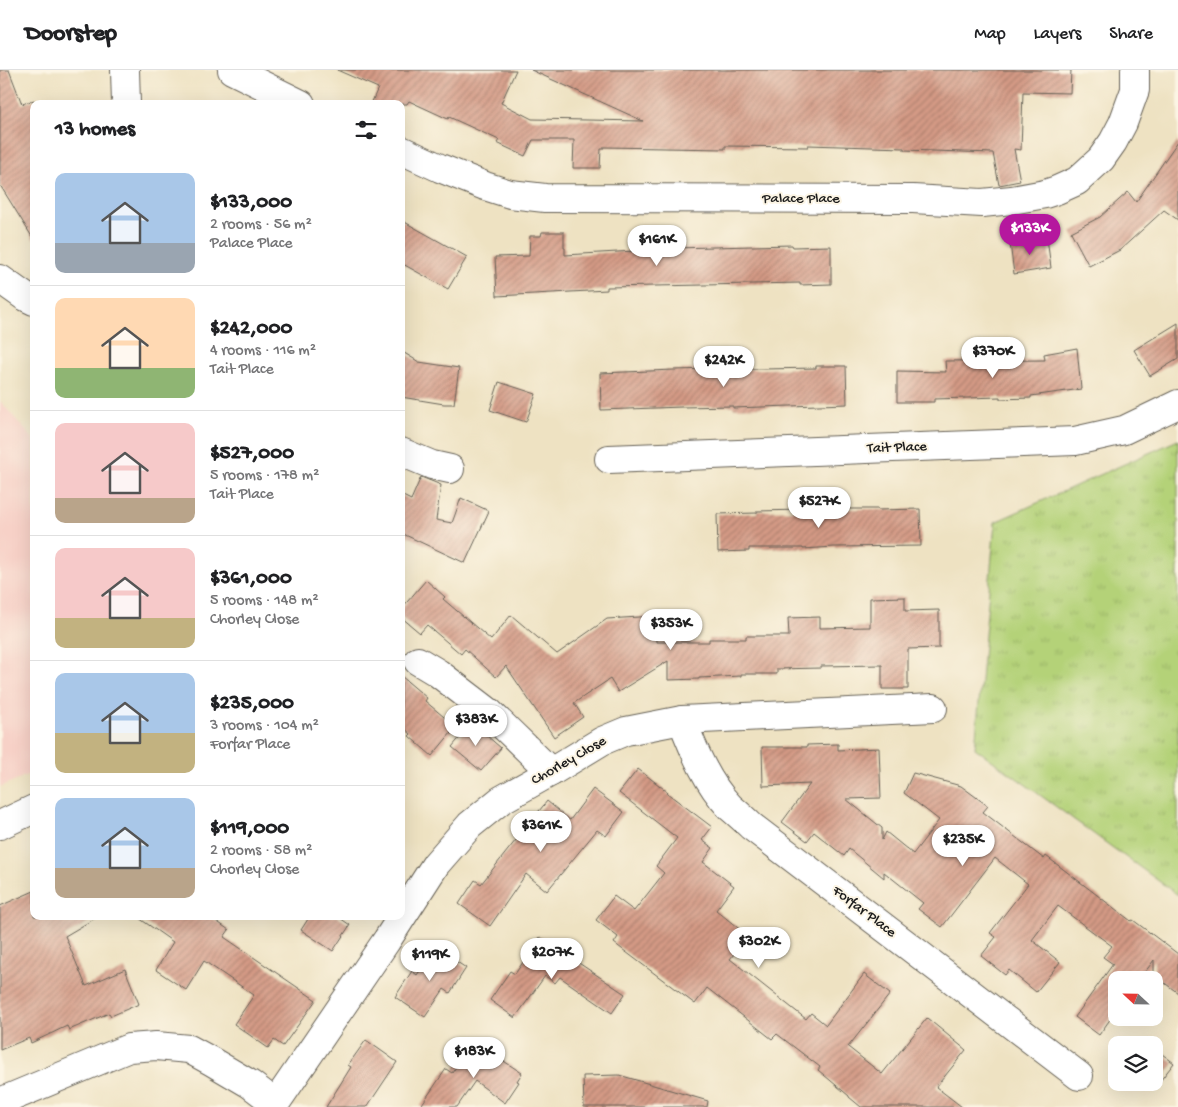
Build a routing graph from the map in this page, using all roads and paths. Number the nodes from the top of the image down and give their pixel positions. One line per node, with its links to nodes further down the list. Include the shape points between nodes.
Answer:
1 (125, 70): 4 (street)
2 (232, 70): 5 (street)
3 (1135, 70): 6 (street, Palace Place, via 1135,90 1123,123 1101,159 1077,181 1045,194 1012,200 982,203 903,199 545,198 510,194 485,186)
4 (126, 100)
5 (293, 100)
6 (405, 152)
7 (0, 279): 8 (street)
8 (30, 299)
9 (1178, 404): 11 (street, Tait Place, via 1124,430 1075,441)
10 (405, 454): 12 (street)
11 (609, 459)
12 (450, 469)
13 (418, 661): 16 (street, via 489,712)
14 (933, 708): 15 (street, Chorley Close)
15 (682, 720): 16 (street, Chorley Close, via 626,731 602,741); 21 (street, Forfar Place, via 710,780 729,806 751,826)
16 (551, 772): 19 (street, Chorley Close, via 501,800 470,825 436,864)
17 (30, 810): 18 (street)
18 (0, 825)
19 (405, 912)
20 (400, 920): 23 (street, Chorley Close)
21 (1079, 1076)
22 (0, 1102): 23 (street, via 129,1048 156,1046 188,1049 211,1060 250,1084)
23 (274, 1105)

